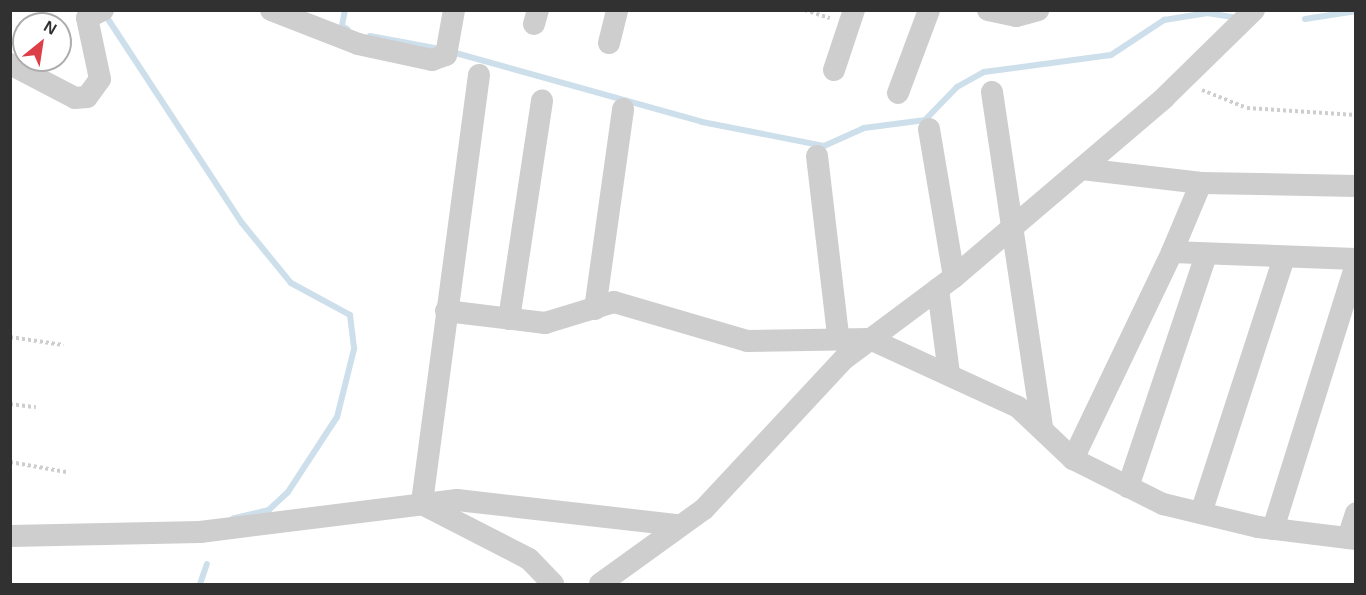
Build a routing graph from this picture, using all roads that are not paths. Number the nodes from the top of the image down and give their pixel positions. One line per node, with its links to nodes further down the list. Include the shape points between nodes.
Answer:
1 (271, 10): 2 (street, via 358,44 432,60 447,48)
2 (454, 10)
3 (617, 10): 10 (street)
4 (854, 10): 12 (street)
5 (929, 10): 15 (street)
6 (988, 10): 7 (street, via 1016,16)
7 (1038, 10)
8 (97, 11): 11 (street, via 87,26 100,79 87,98 75,98)
9 (1249, 16): 20 (street)
10 (609, 43)
11 (10, 64)
12 (834, 70)
13 (479, 75): 31 (street)
14 (992, 92): 23 (street)
15 (898, 93)
16 (542, 100): 32 (street)
17 (623, 110): 30 (street)
18 (929, 129): 29 (street)
19 (816, 156): 33 (street)
20 (1082, 169): 21 (street); 23 (street)
21 (1201, 183): 22 (street); 24 (street)
22 (1356, 186)
23 (1015, 226): 29 (street); 36 (street)
24 (1172, 252): 25 (street); 37 (street)
25 (1206, 255): 26 (street); 38 (street)
26 (1284, 257): 27 (street); 40 (street)
27 (1356, 259)
28 (1356, 264): 43 (street)
29 (946, 283): 34 (street); 35 (street)
30 (595, 309): 32 (street, via 545,323); 33 (street, via 614,303 628,305 747,341)
31 (446, 311): 32 (street); 39 (street)
32 (509, 319)
33 (838, 336): 34 (street)
34 (870, 339): 35 (street); 42 (street, via 799,404 738,477)
35 (949, 374): 36 (street, via 1018,407)
36 (1042, 427): 37 (street)
37 (1073, 459): 38 (street)
38 (1128, 487): 40 (street)
39 (422, 504): 42 (street, via 487,502); 44 (street, via 200,532); 46 (street, via 529,559)
40 (1201, 513): 43 (street)
41 (1356, 513): 45 (street)
42 (678, 525): 47 (street)
43 (1274, 529): 45 (street)
44 (10, 536)
45 (1352, 539)
46 (553, 585)
47 (600, 585)

